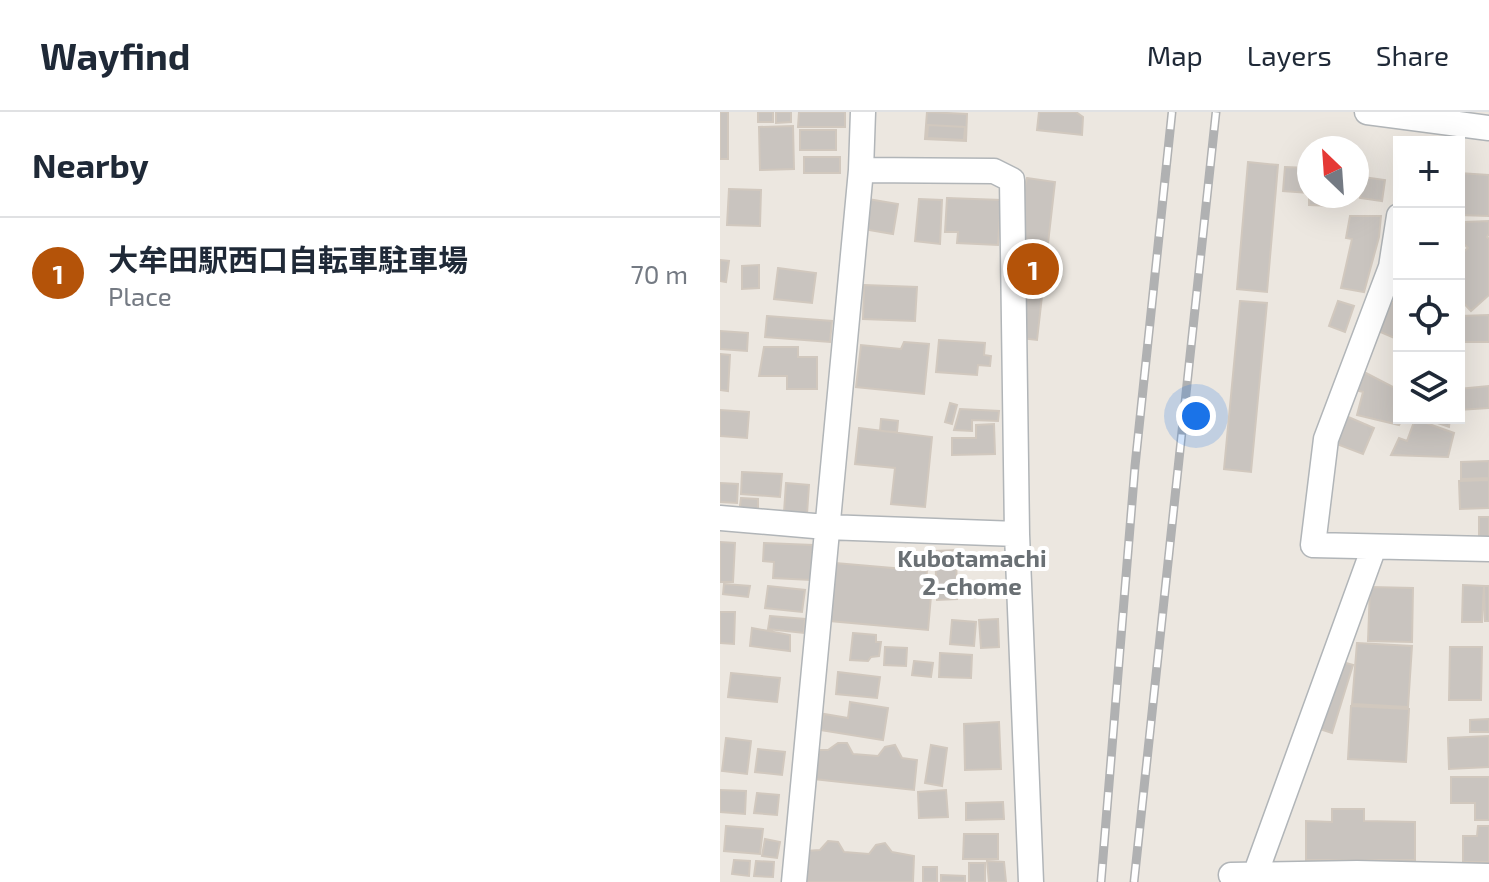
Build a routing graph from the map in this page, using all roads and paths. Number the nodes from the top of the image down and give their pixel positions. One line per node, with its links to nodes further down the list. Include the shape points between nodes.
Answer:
1 (863, 112): 5 (street)
2 (1367, 112): 4 (street)
3 (1489, 128): 4 (street)
4 (1413, 130)
5 (861, 170): 8 (street); 9 (street, via 994,171 1012,180)
6 (1393, 254): 10 (street, via 1326,439 1313,545)
7 (720, 518): 8 (street)
8 (826, 527): 9 (street); 14 (street)
9 (1017, 534): 15 (street)
10 (1374, 547): 11 (street); 13 (street, via 1243,875)
11 (1489, 549)
12 (1489, 876): 13 (street)
13 (1356, 878)
14 (794, 882)
15 (1031, 882)

